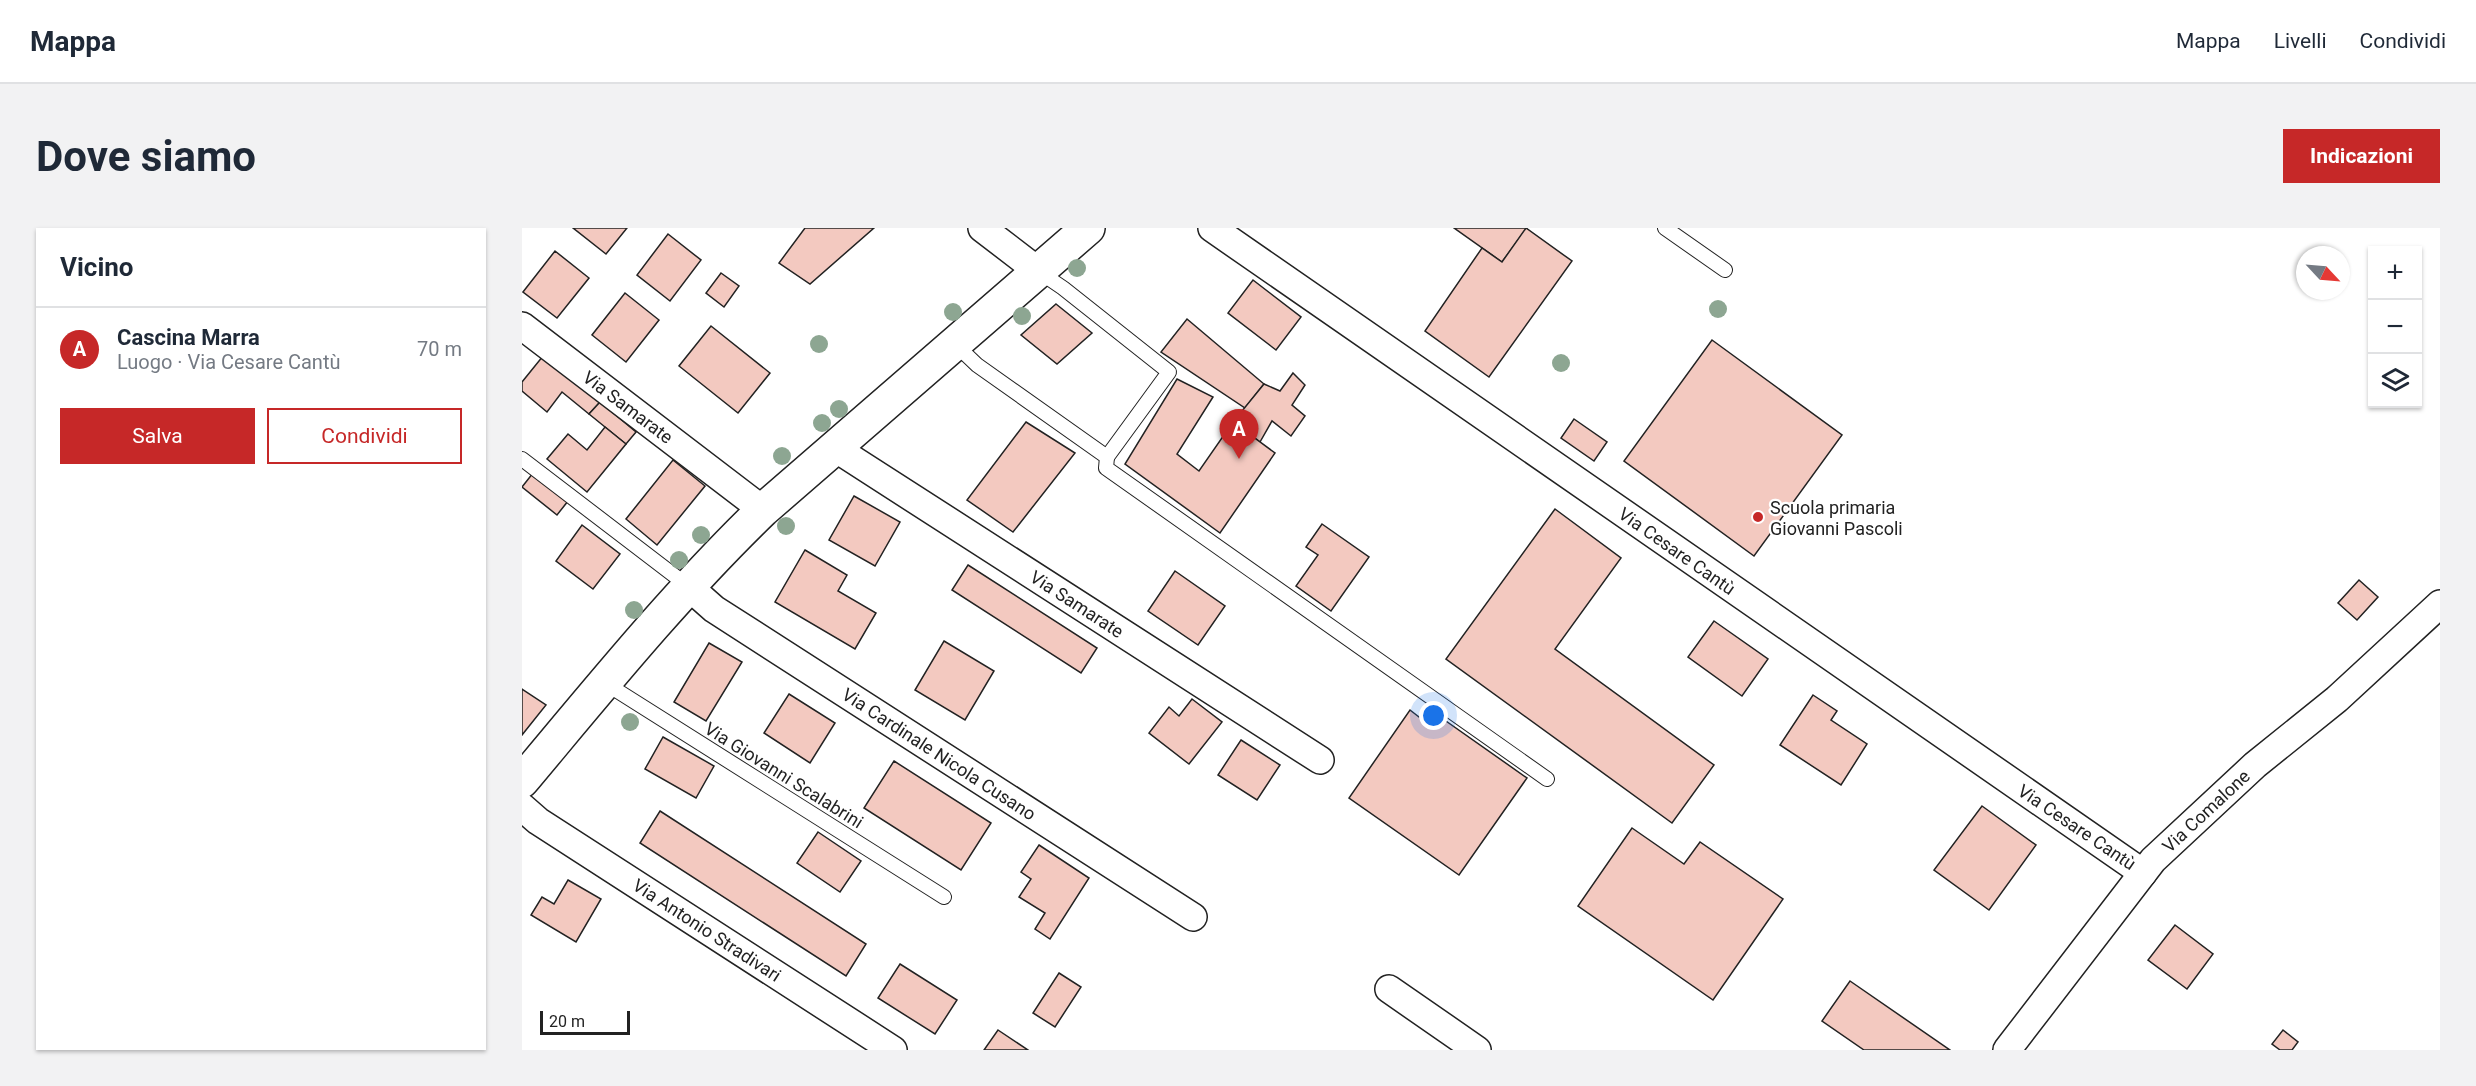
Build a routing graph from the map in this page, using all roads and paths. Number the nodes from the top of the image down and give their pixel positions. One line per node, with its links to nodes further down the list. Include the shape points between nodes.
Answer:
1 (982, 228): 6 (street)
2 (1089, 228): 6 (street)
3 (1212, 228): 20 (street, Via Cesare Cantù)
4 (1665, 228): 5 (lane)
5 (1725, 270)
6 (1038, 271): 8 (street); 10 (lane, via 1169,372)
7 (522, 326): 12 (street, Via Samarate)
8 (954, 343): 9 (street); 10 (lane, via 977,365)
9 (835, 448): 12 (street); 16 (street, Via Samarate)
10 (1107, 457): 17 (lane, via 1106,468)
11 (522, 459): 13 (lane)
12 (764, 510): 13 (street)
13 (688, 586): 15 (street); 22 (street, Via Cardinale Nicola Cusano, via 714,609)
14 (2440, 604): 20 (street, Via Comalone, via 2337,699 2247,773)
15 (605, 683): 18 (street); 21 (lane, Via Giovanni Scalabrini)
16 (1320, 760)
17 (1547, 779)
18 (522, 781)
19 (522, 807): 24 (street, Via Antonio Stradivari)
20 (2143, 873): 26 (street, Via Comalone)
21 (944, 897)
22 (1193, 917)
23 (1389, 989): 25 (street)
24 (893, 1050)
25 (1477, 1050)
26 (2007, 1050)

